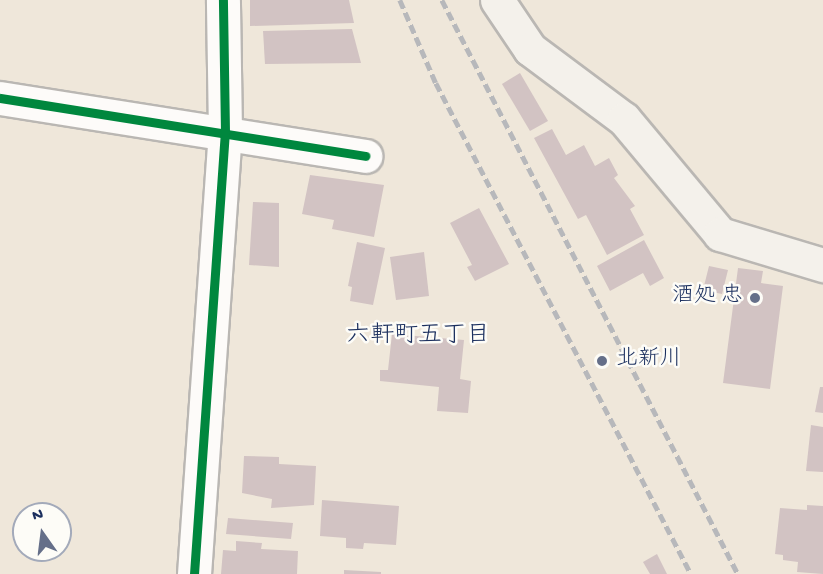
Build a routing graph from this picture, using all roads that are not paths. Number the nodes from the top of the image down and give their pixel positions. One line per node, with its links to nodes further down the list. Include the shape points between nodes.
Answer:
1 (224, 0): 4 (street)
2 (497, 0): 6 (main road, via 530,49 624,119 720,234)
3 (0, 98): 4 (street)
4 (225, 132): 5 (street); 7 (street)
5 (365, 156)
6 (823, 265)
7 (195, 574)

